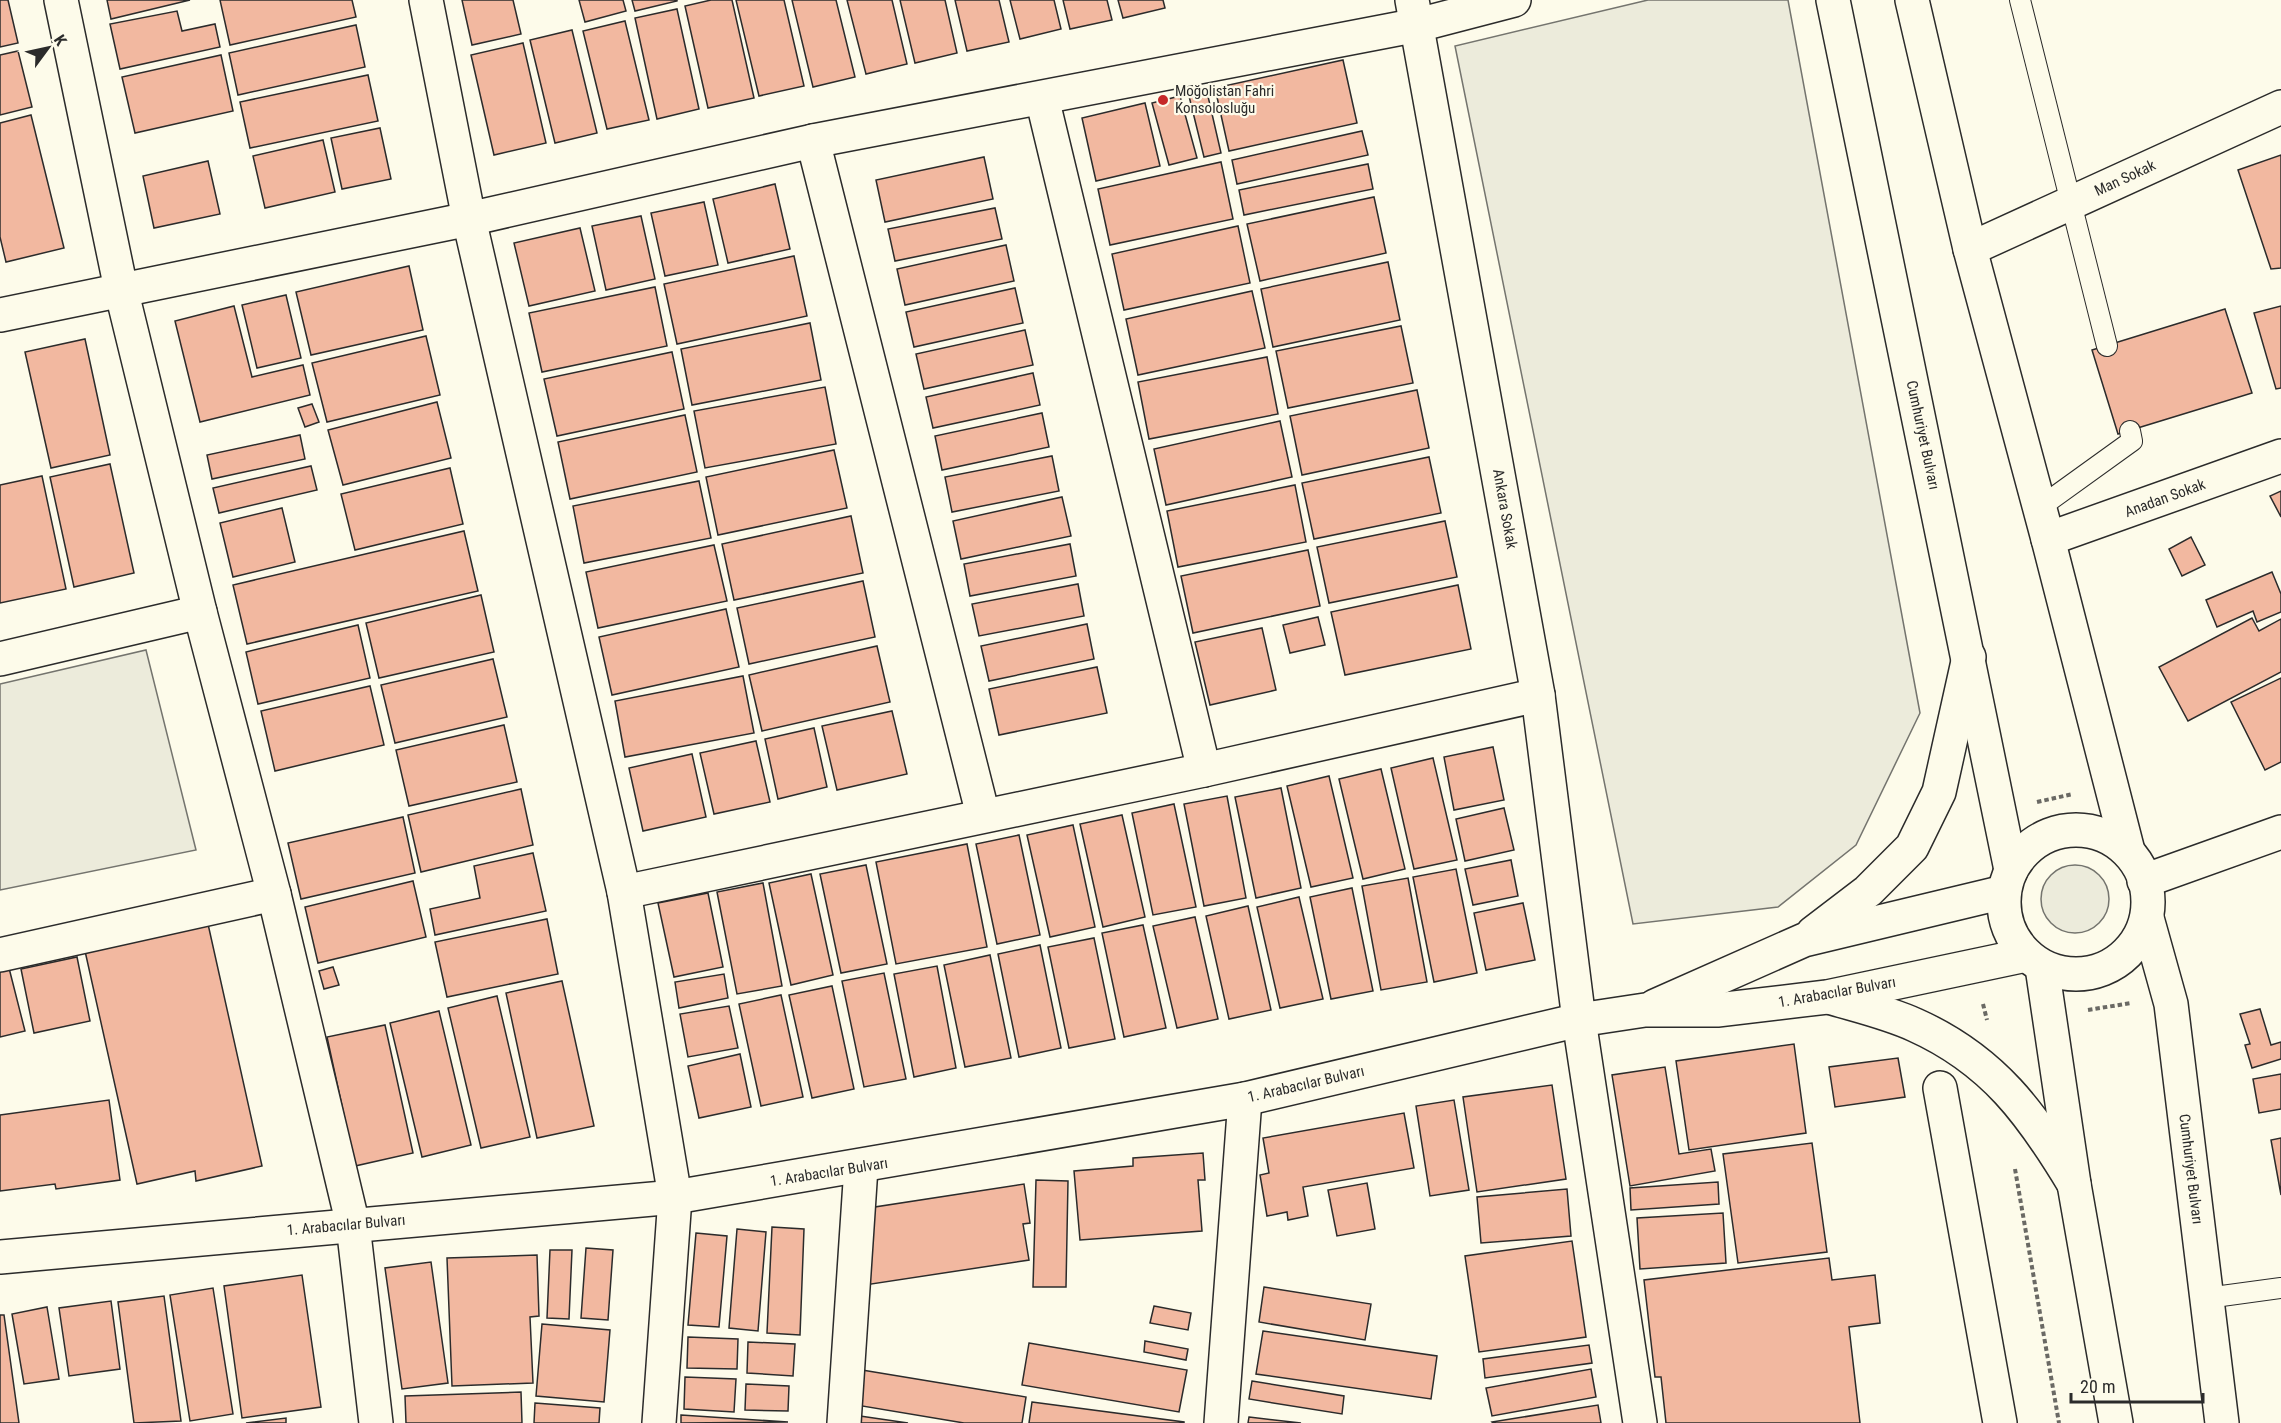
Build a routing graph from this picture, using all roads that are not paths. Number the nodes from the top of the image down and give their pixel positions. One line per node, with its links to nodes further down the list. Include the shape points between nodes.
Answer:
1 (61, 0): 14 (street)
2 (426, 0): 12 (street)
3 (1514, 0): 7 (street)
4 (1833, 0): 22 (street, Cumhuriyet Bulvarı)
5 (1912, 0): 13 (street)
6 (2020, 0): 11 (lane)
7 (1415, 12): 8 (street); 24 (street, Ankara Sokak)
8 (1042, 98): 10 (street); 25 (street)
9 (2281, 107): 11 (street, Man Sokak)
10 (813, 141): 12 (street); 26 (street)
11 (2070, 204): 13 (street, Man Sokak); 16 (lane)
12 (469, 219): 14 (street); 31 (street)
13 (1970, 249): 19 (street)
14 (121, 289): 15 (street); 21 (street)
15 (0, 315)
16 (2107, 345)
17 (2130, 431): 19 (lane, via 2132,441)
18 (2281, 456): 20 (street, Anadan Sokak)
19 (2040, 508): 20 (street)
20 (2049, 539): 28 (street)
21 (200, 612): 23 (street); 32 (street)
22 (1969, 657): 29 (street, Cumhuriyet Bulvarı); 34 (street, via 1939,792 1912,847 1868,891)
23 (0, 659)
24 (1538, 695): 25 (street); 39 (street, Ankara Sokak)
25 (1204, 770): 26 (street)
26 (983, 815): 31 (street)
27 (2281, 832): 30 (street)
28 (2128, 851): 29 (street, via 2108,837 2083,829 2058,831 2035,842 2017,858); 30 (street)
29 (2008, 881): 34 (street, 1. Arabacılar Bulvarı); 36 (street, via 2002,906 2008,930)
30 (2144, 881): 33 (street)
31 (624, 892): 44 (street)
32 (274, 894): 35 (street); 45 (street)
33 (2147, 918): 36 (street, via 2139,939 2126,956 2106,969 2085,975 2062,974); 48 (street, Cumhuriyet Bulvarı, via 2171,1004)
34 (1804, 940): 38 (street, 1. Arabacılar Bulvarı)
35 (0, 955)
36 (2034, 961): 37 (street, 1. Arabacılar Bulvarı); 43 (street)
37 (1827, 997): 38 (street, 1. Arabacılar Bulvarı, via 1717,1010); 43 (street, via 1915,1025 1964,1053 2006,1086 2040,1127)
38 (1646, 1010): 39 (street, 1. Arabacılar Bulvarı)
39 (1579, 1020): 41 (street, 1. Arabacılar Bulvarı); 53 (street, Ankara Sokak)
40 (1940, 1088): 54 (street)
41 (1245, 1099): 42 (street, 1. Arabacılar Bulvarı); 52 (street)
42 (861, 1167): 44 (street, 1. Arabacılar Bulvarı); 51 (street)
43 (2074, 1184): 55 (street)
44 (675, 1197): 45 (street, 1. Arabacılar Bulvarı); 50 (street)
45 (353, 1225): 46 (street, 1. Arabacılar Bulvarı); 49 (street)
46 (0, 1257)
47 (2281, 1288): 48 (lane)
48 (2207, 1298): 56 (street, Cumhuriyet Bulvarı)
49 (376, 1423)
50 (659, 1423)
51 (844, 1423)
52 (1221, 1423)
53 (1640, 1423)
54 (2000, 1423)
55 (2116, 1423)
56 (2222, 1423)

